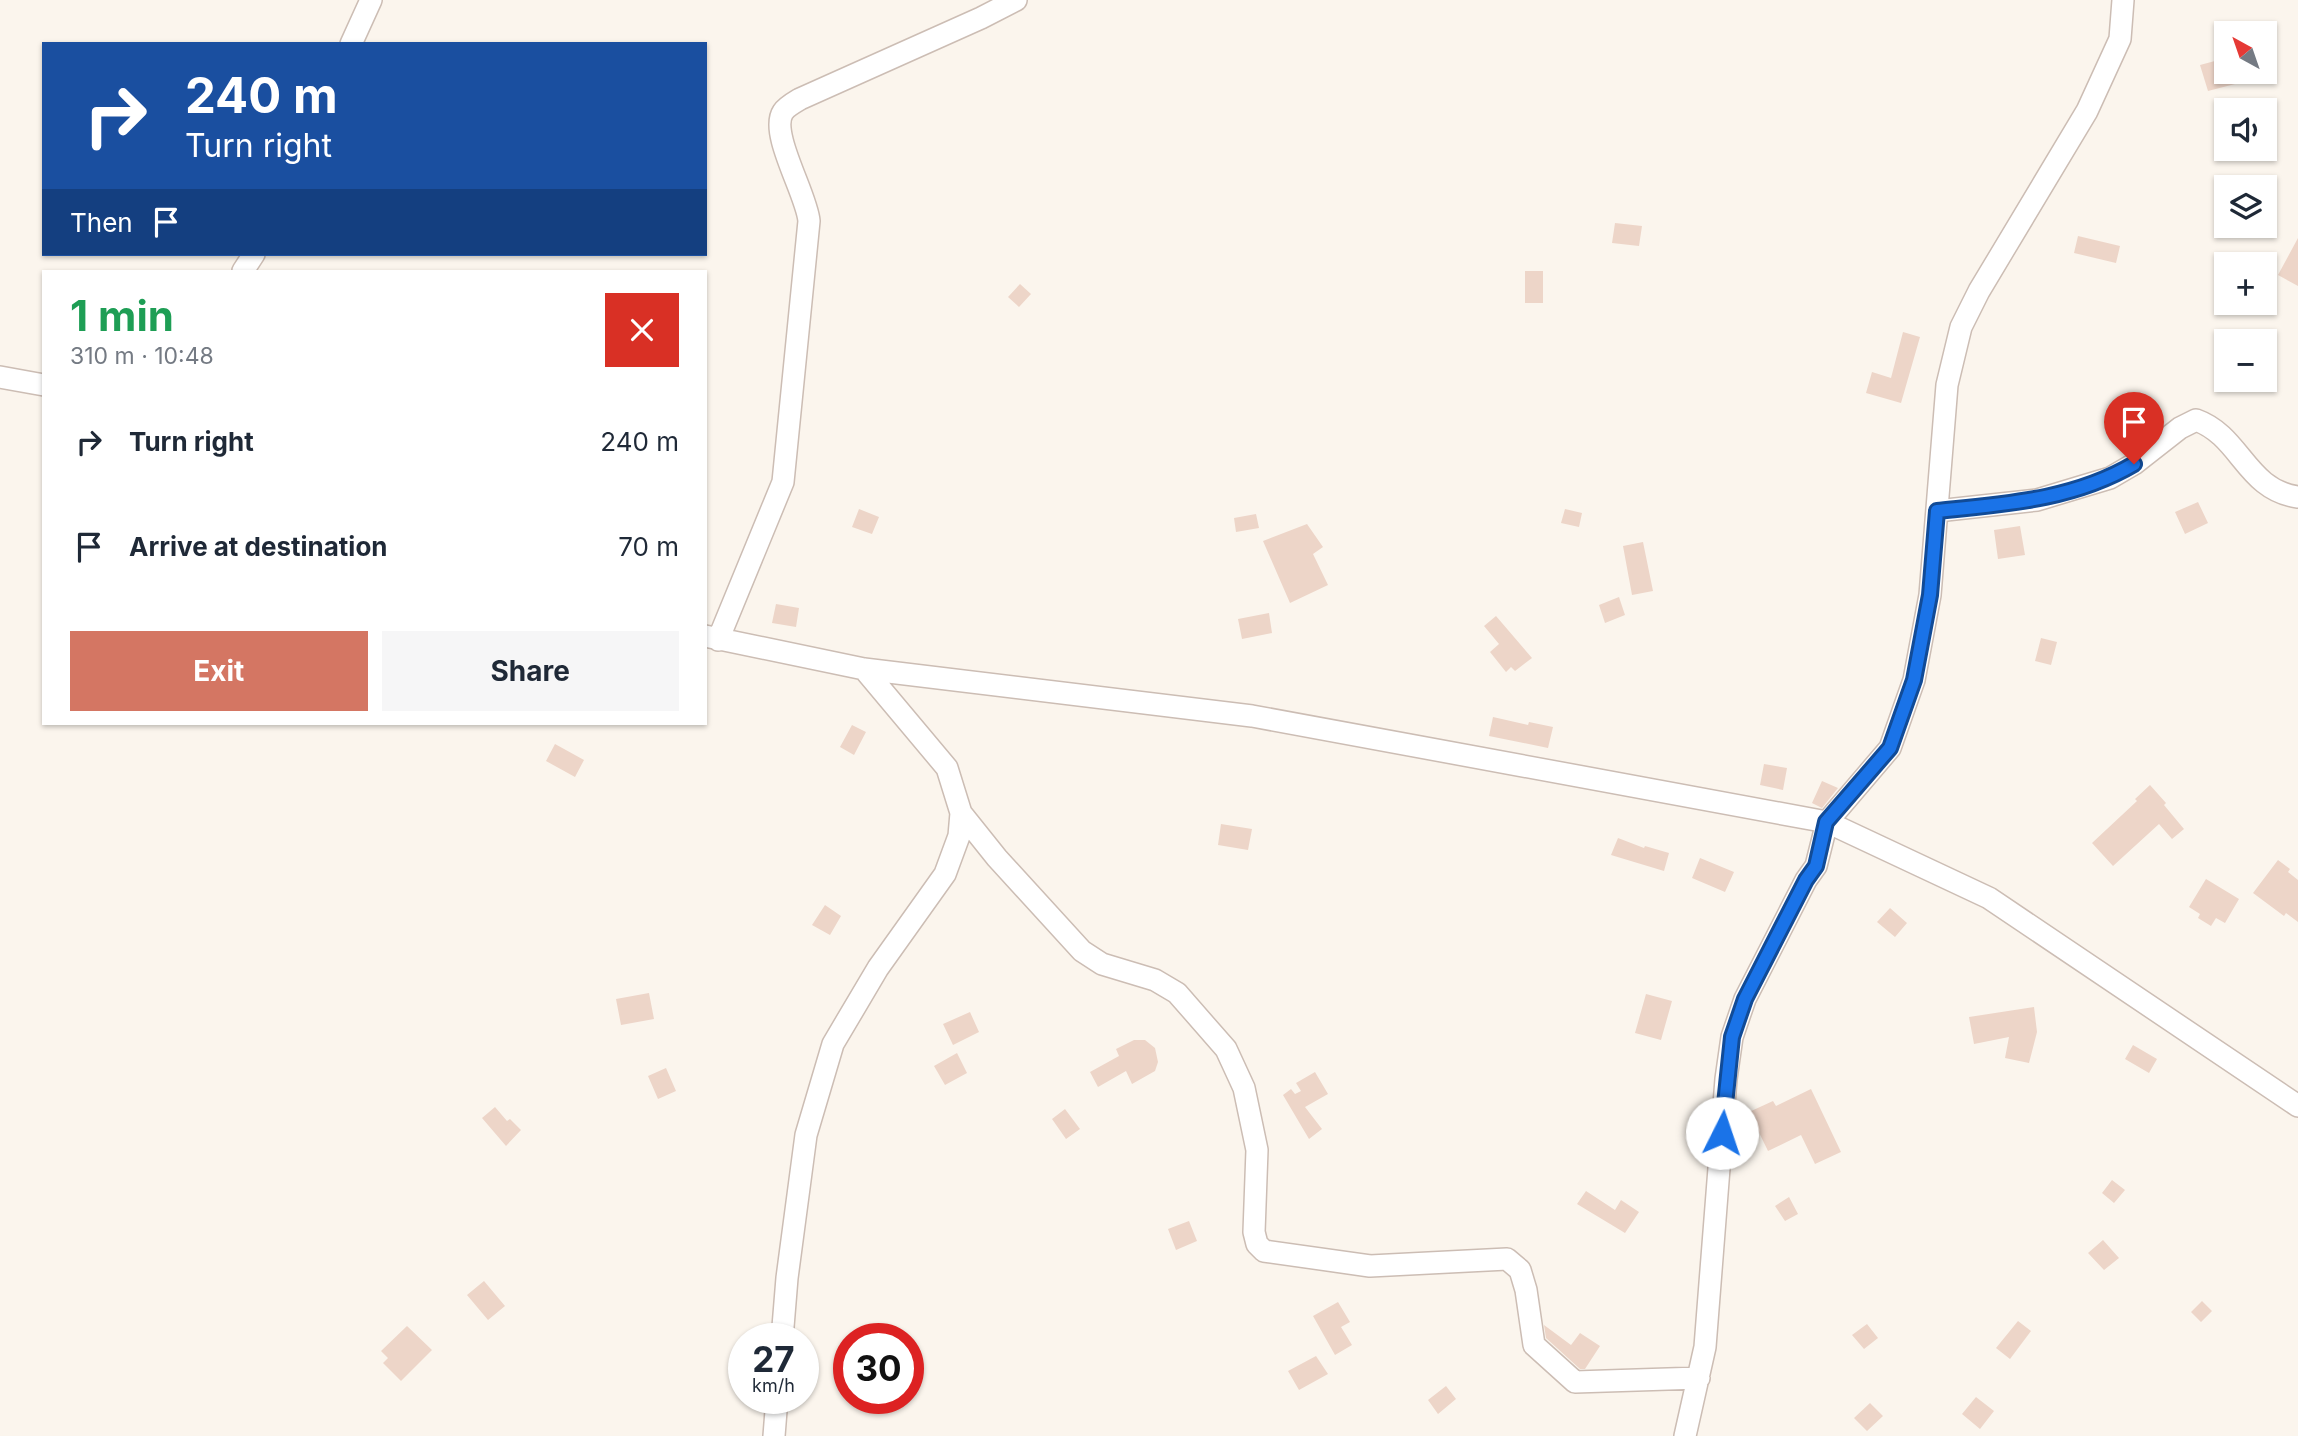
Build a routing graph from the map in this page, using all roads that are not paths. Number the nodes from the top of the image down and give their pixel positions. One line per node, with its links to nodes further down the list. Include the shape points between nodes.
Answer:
1 (371, 0): 4 (street)
2 (1016, 0): 9 (street, via 800,99 783,112 779,129 809,221 783,482)
3 (2123, 0): 8 (street, via 2120,39 2087,111 1961,327 1947,385)
4 (352, 42)
5 (0, 377): 6 (street)
6 (42, 385)
7 (2298, 497): 8 (street, via 2267,487 2218,433 2196,420 2110,478 2037,500)
8 (1937, 511): 12 (street, via 1930,595 1914,680 1890,748)
9 (712, 638): 10 (street)
10 (864, 669): 11 (street, via 947,768); 12 (street, via 1252,716)
11 (961, 813): 14 (street, via 959,836 945,874 878,968 833,1044 806,1135); 15 (street, via 1082,951 1102,964 1155,979 1177,993 1226,1049 1244,1088 1257,1150 1254,1231 1264,1251 1370,1266 1507,1258 1520,1269 1534,1345 1574,1382)
12 (1826, 822): 13 (street, via 1989,898); 15 (street, via 1816,866 1745,999 1732,1037)
13 (2298, 1106)
14 (783, 1323)
15 (1699, 1378): 18 (street)
16 (776, 1414): 17 (street)
17 (774, 1436)
18 (1685, 1436)

